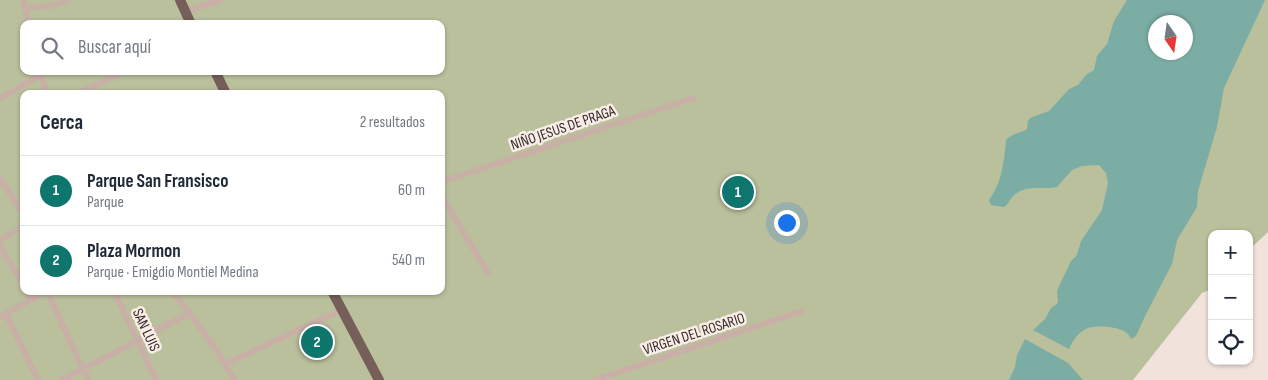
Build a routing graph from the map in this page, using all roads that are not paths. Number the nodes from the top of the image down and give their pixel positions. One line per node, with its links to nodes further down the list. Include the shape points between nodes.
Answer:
1 (23, 0): 5 (street)
2 (68, 0): 5 (street, via 51,6)
3 (180, 0): 6 (main road)
4 (220, 0): 6 (street)
5 (25, 8): 7 (street)
6 (186, 12): 8 (main road)
7 (28, 20)
8 (190, 20)
9 (38, 75): 16 (street)
10 (41, 75): 13 (street)
11 (117, 75): 14 (street)
12 (217, 75): 15 (main road)
13 (45, 90)
14 (84, 90)
15 (224, 90)
16 (0, 98)
17 (693, 98): 19 (street, NIÑO JESUS DE PRAGA)
18 (0, 179): 21 (street)
19 (445, 181)
20 (445, 202): 25 (street)
21 (20, 209)
22 (20, 228): 23 (street)
23 (0, 240)
24 (0, 246): 26 (street)
25 (488, 273)
26 (20, 279)
27 (29, 295): 33 (street)
28 (39, 295): 33 (street)
29 (48, 295): 40 (street)
30 (116, 295): 38 (street, SAN LUIS)
31 (175, 295): 36 (street)
32 (334, 295): 34 (main road)
33 (31, 300): 37 (street)
34 (342, 310): 39 (street); 46 (main road)
35 (802, 311): 47 (street, VIRGEN DEL ROSARIO)
36 (190, 313): 38 (street); 39 (street)
37 (3, 315): 41 (street)
38 (138, 342): 40 (street); 44 (street, SAN LUIS)
39 (225, 364): 45 (street)
40 (83, 369): 42 (street); 43 (street)
41 (38, 380)
42 (62, 380)
43 (88, 380)
44 (156, 380)
45 (234, 380)
46 (379, 380)
47 (595, 380)

